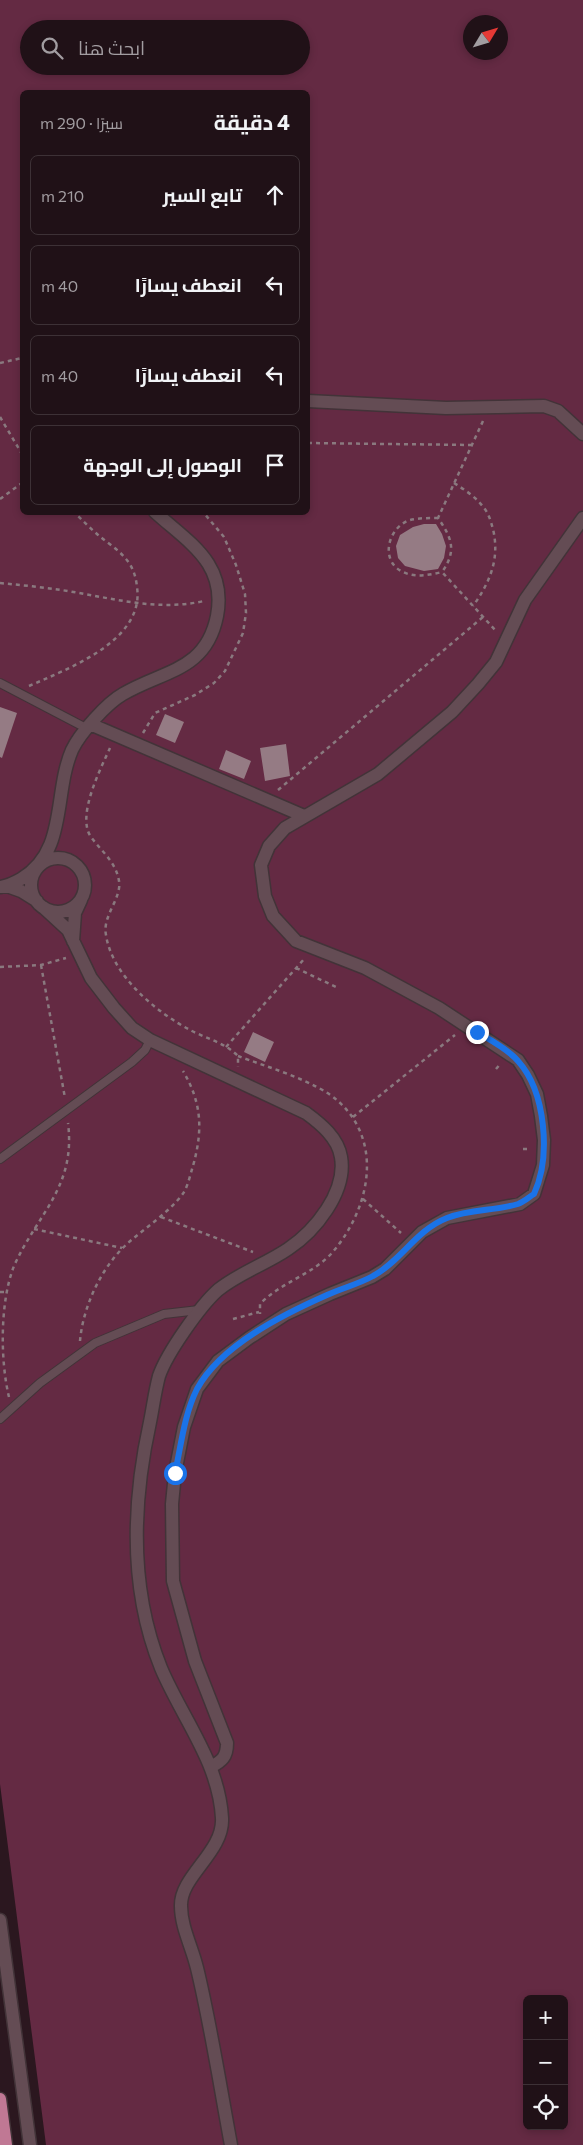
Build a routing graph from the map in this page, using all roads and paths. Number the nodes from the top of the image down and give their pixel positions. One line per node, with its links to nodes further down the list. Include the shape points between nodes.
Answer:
1 (20, 358): 2 (path)
2 (0, 363)
3 (310, 401): 6 (street, via 446,408 544,406 558,411)
4 (485, 416): 8 (path)
5 (0, 417): 9 (path)
6 (583, 434)
7 (310, 443): 8 (path)
8 (472, 445): 10 (path)
9 (20, 451)
10 (454, 483): 15 (path); 21 (path, via 484,508 494,535 496,553 492,572)
11 (20, 484): 12 (path)
12 (0, 499)
13 (77, 515): 20 (path, via 126,559 135,575)
14 (159, 515): 26 (street, via 208,560 217,580 219,604 214,631 202,652 185,665 122,694)
15 (438, 518): 17 (path, via 447,532 452,552); 17 (path, via 411,520 400,525 389,540 389,553 394,566 402,572 426,575)
16 (583, 518): 29 (street, via 525,600 496,662 452,712 378,774)
17 (442, 572): 21 (path)
18 (0, 583): 20 (path, via 61,590)
19 (204, 601): 20 (path, via 186,605)
20 (137, 605): 25 (path, via 135,614 125,627 90,658)
21 (473, 606): 22 (path)
22 (483, 617): 23 (path); 28 (path)
23 (500, 635)
24 (0, 684): 25 (lane)
25 (16, 692): 26 (lane)
26 (88, 726): 27 (street); 30 (street, via 72,749)
27 (117, 735): 28 (street); 45 (path, via 92,787 87,814 87,830 106,853 120,883 108,916 106,937 114,957 138,993 163,1014)
28 (266, 800): 29 (street)
29 (304, 816): 67 (street, via 285,828 269,846 261,865 265,896 272,916 296,941 365,968 438,1008 518,1060 537,1094 544,1140 543,1165 534,1194 520,1204 447,1218 422,1232 385,1269 372,1277 286,1314 249,1338 218,1362 197,1389 184,1428 175,1473 173,1581 195,1661 227,1743 224,1758)
30 (54, 834): 31 (street); 32 (street, via 51,846)
31 (70, 860): 32 (street, via 52,858); 34 (street, via 77,865 85,882)
32 (37, 868): 33 (street); 35 (street, via 31,884)
33 (3, 887): 35 (street, via 21,891)
34 (81, 898): 35 (street, via 68,910 51,911); 36 (street)
35 (40, 904): 36 (street, via 63,924)
36 (73, 941): 44 (street, via 91,978 114,1008 132,1028)
37 (307, 955): 41 (path)
38 (68, 958): 39 (path)
39 (41, 965): 40 (path); 49 (path)
40 (0, 967)
41 (296, 968): 42 (path); 45 (path)
42 (336, 987)
43 (460, 1031): 50 (path)
44 (150, 1040): 49 (lane, via 146,1050 132,1062); 60 (street, via 306,1113 334,1140 341,1158 336,1195 309,1233 219,1290)
45 (226, 1047): 46 (path)
46 (238, 1056): 48 (path); 50 (path, via 307,1082 337,1100)
47 (182, 1069): 53 (path, via 192,1086 200,1116 200,1135 183,1193)
48 (237, 1069)
49 (67, 1110): 51 (lane); 54 (path, via 69,1156 62,1183)
50 (353, 1117): 52 (path, via 365,1145)
51 (0, 1159)
52 (363, 1199): 55 (path); 61 (path, via 354,1220 330,1255 306,1274 267,1296 260,1304)
53 (161, 1216): 56 (path); 57 (path)
54 (34, 1229): 56 (path); 59 (path, via 13,1267)
55 (405, 1236)
56 (122, 1248): 64 (path, via 92,1297 84,1318)
57 (254, 1253)
58 (0, 1292): 59 (path)
59 (6, 1292): 65 (path, via 2,1367)
60 (199, 1310): 64 (lane, via 164,1314 95,1344); 67 (street, via 160,1375 138,1492 136,1549 141,1602 162,1668)
61 (259, 1312): 62 (path); 63 (path)
62 (261, 1318)
63 (233, 1319)
64 (80, 1354): 65 (lane)
65 (13, 1407): 66 (lane)
66 (0, 1419)
67 (211, 1767): 72 (street, via 223,1820 220,1838 192,1878 180,1903 197,1967)
68 (0, 1920): 71 (street)
69 (0, 2099): 70 (main road)
70 (6, 2145)
71 (30, 2145)
72 (231, 2145)

